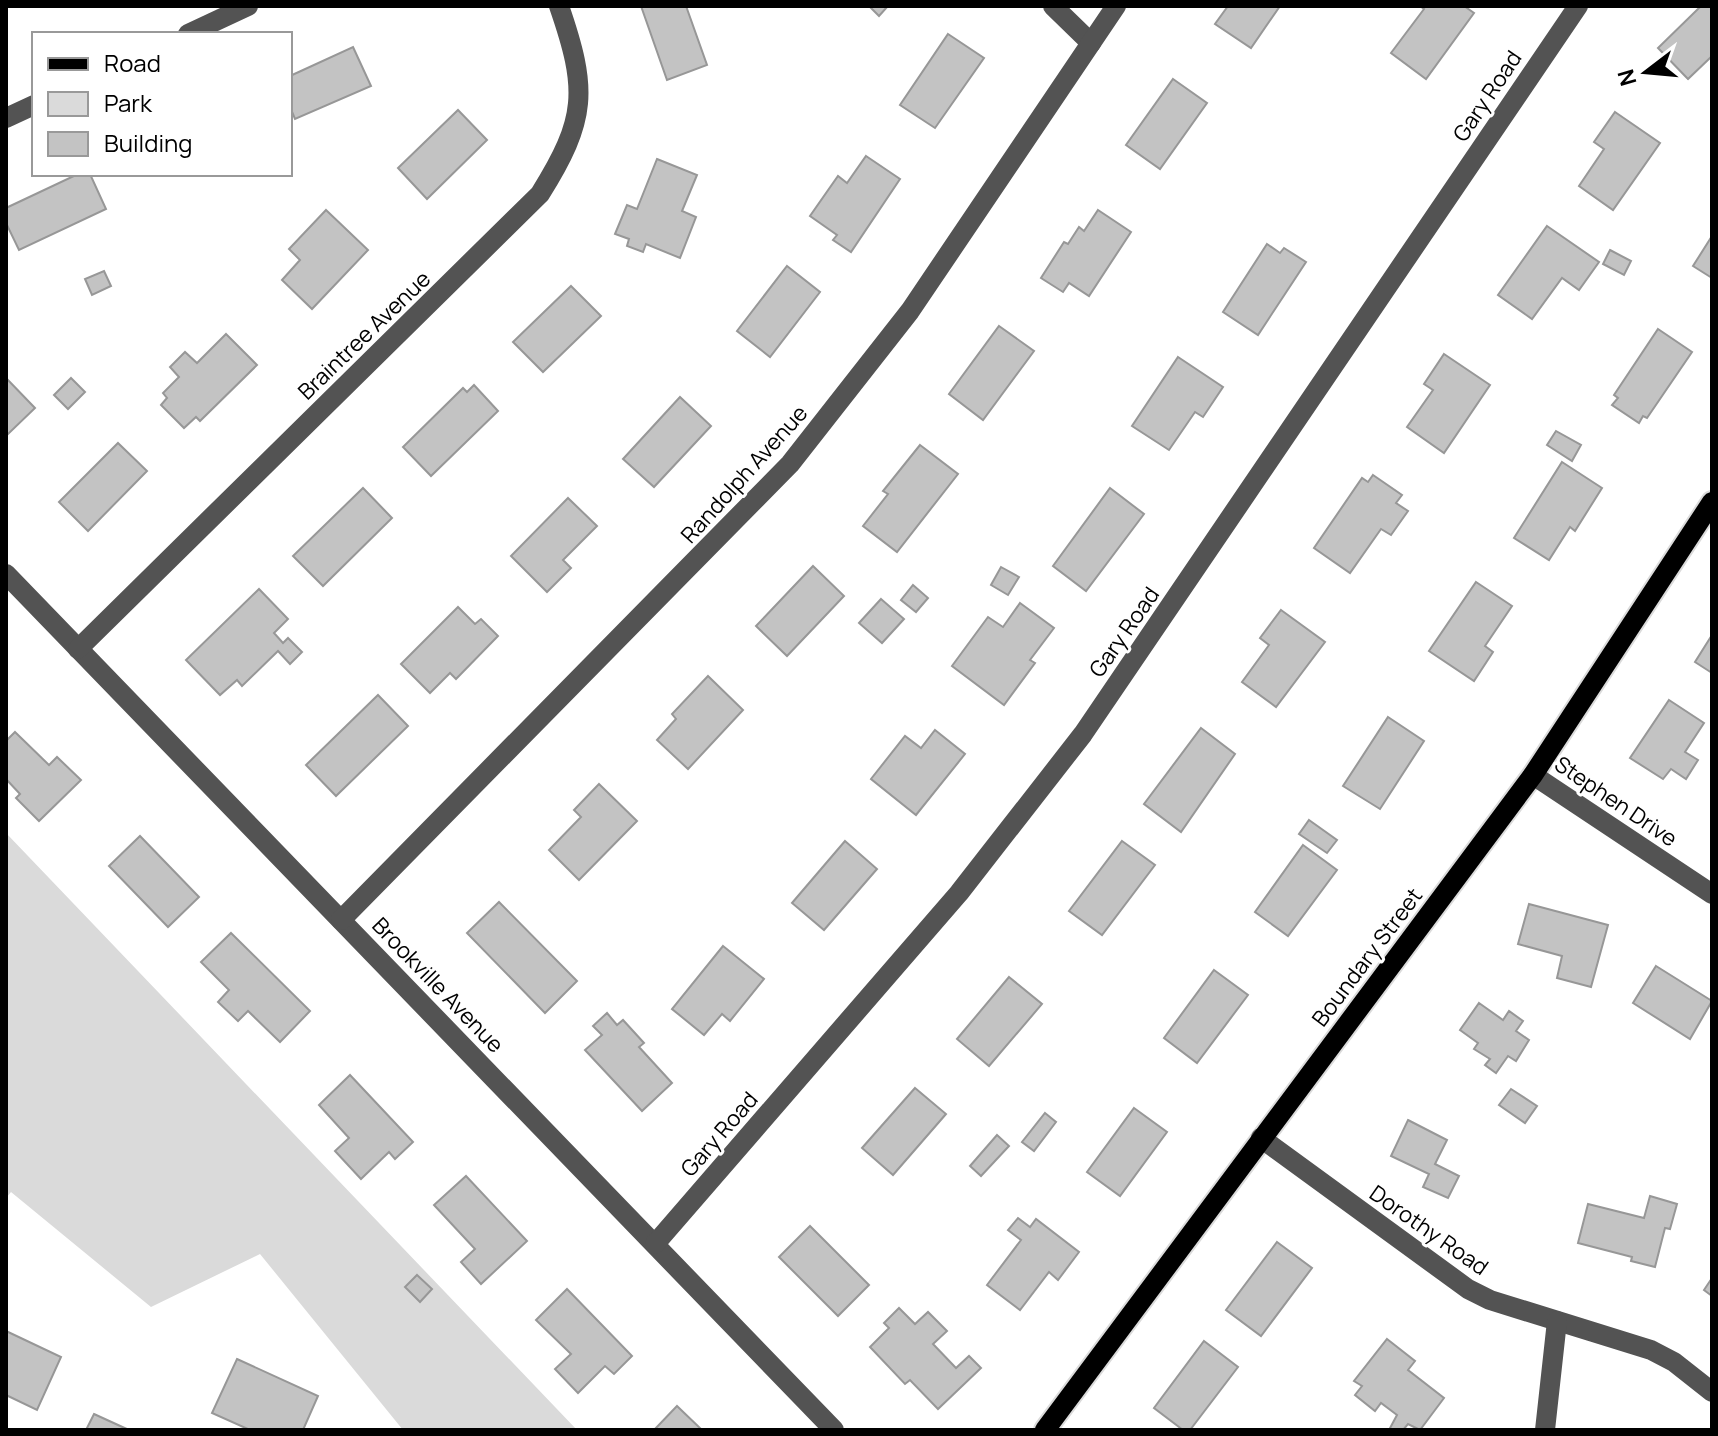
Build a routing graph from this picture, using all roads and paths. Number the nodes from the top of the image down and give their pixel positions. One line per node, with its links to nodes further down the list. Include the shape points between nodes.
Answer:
1 (248, 6): 6 (street)
2 (559, 6): 12 (street, Braintree Avenue, via 580,79 579,117 568,150 540,194)
3 (1053, 6): 7 (street)
4 (1116, 6): 7 (street, Randolph Avenue)
5 (1578, 6): 17 (street, Gary Road, via 1083,734 959,893)
6 (192, 32)
7 (1091, 43): 15 (street, Randolph Avenue, via 910,311 790,464)
8 (32, 106): 9 (street)
9 (6, 118)
10 (1712, 502): 13 (main road, Boundary Street)
11 (6, 574): 12 (street, Brookville Avenue)
12 (78, 649): 15 (street, Brookville Avenue)
13 (1533, 775): 14 (street, Stephen Drive); 16 (main road, Boundary Street)
14 (1712, 894)
15 (341, 920): 17 (street, Brookville Avenue)
16 (1261, 1138): 18 (street, Dorothy Road, via 1468,1289); 21 (main road, Boundary Street)
17 (655, 1244): 20 (street, Brookville Avenue)
18 (1557, 1321): 19 (street, Dorothy Road, via 1651,1350); 22 (street)
19 (1712, 1392)
20 (834, 1430)
21 (1045, 1430)
22 (1545, 1430)

